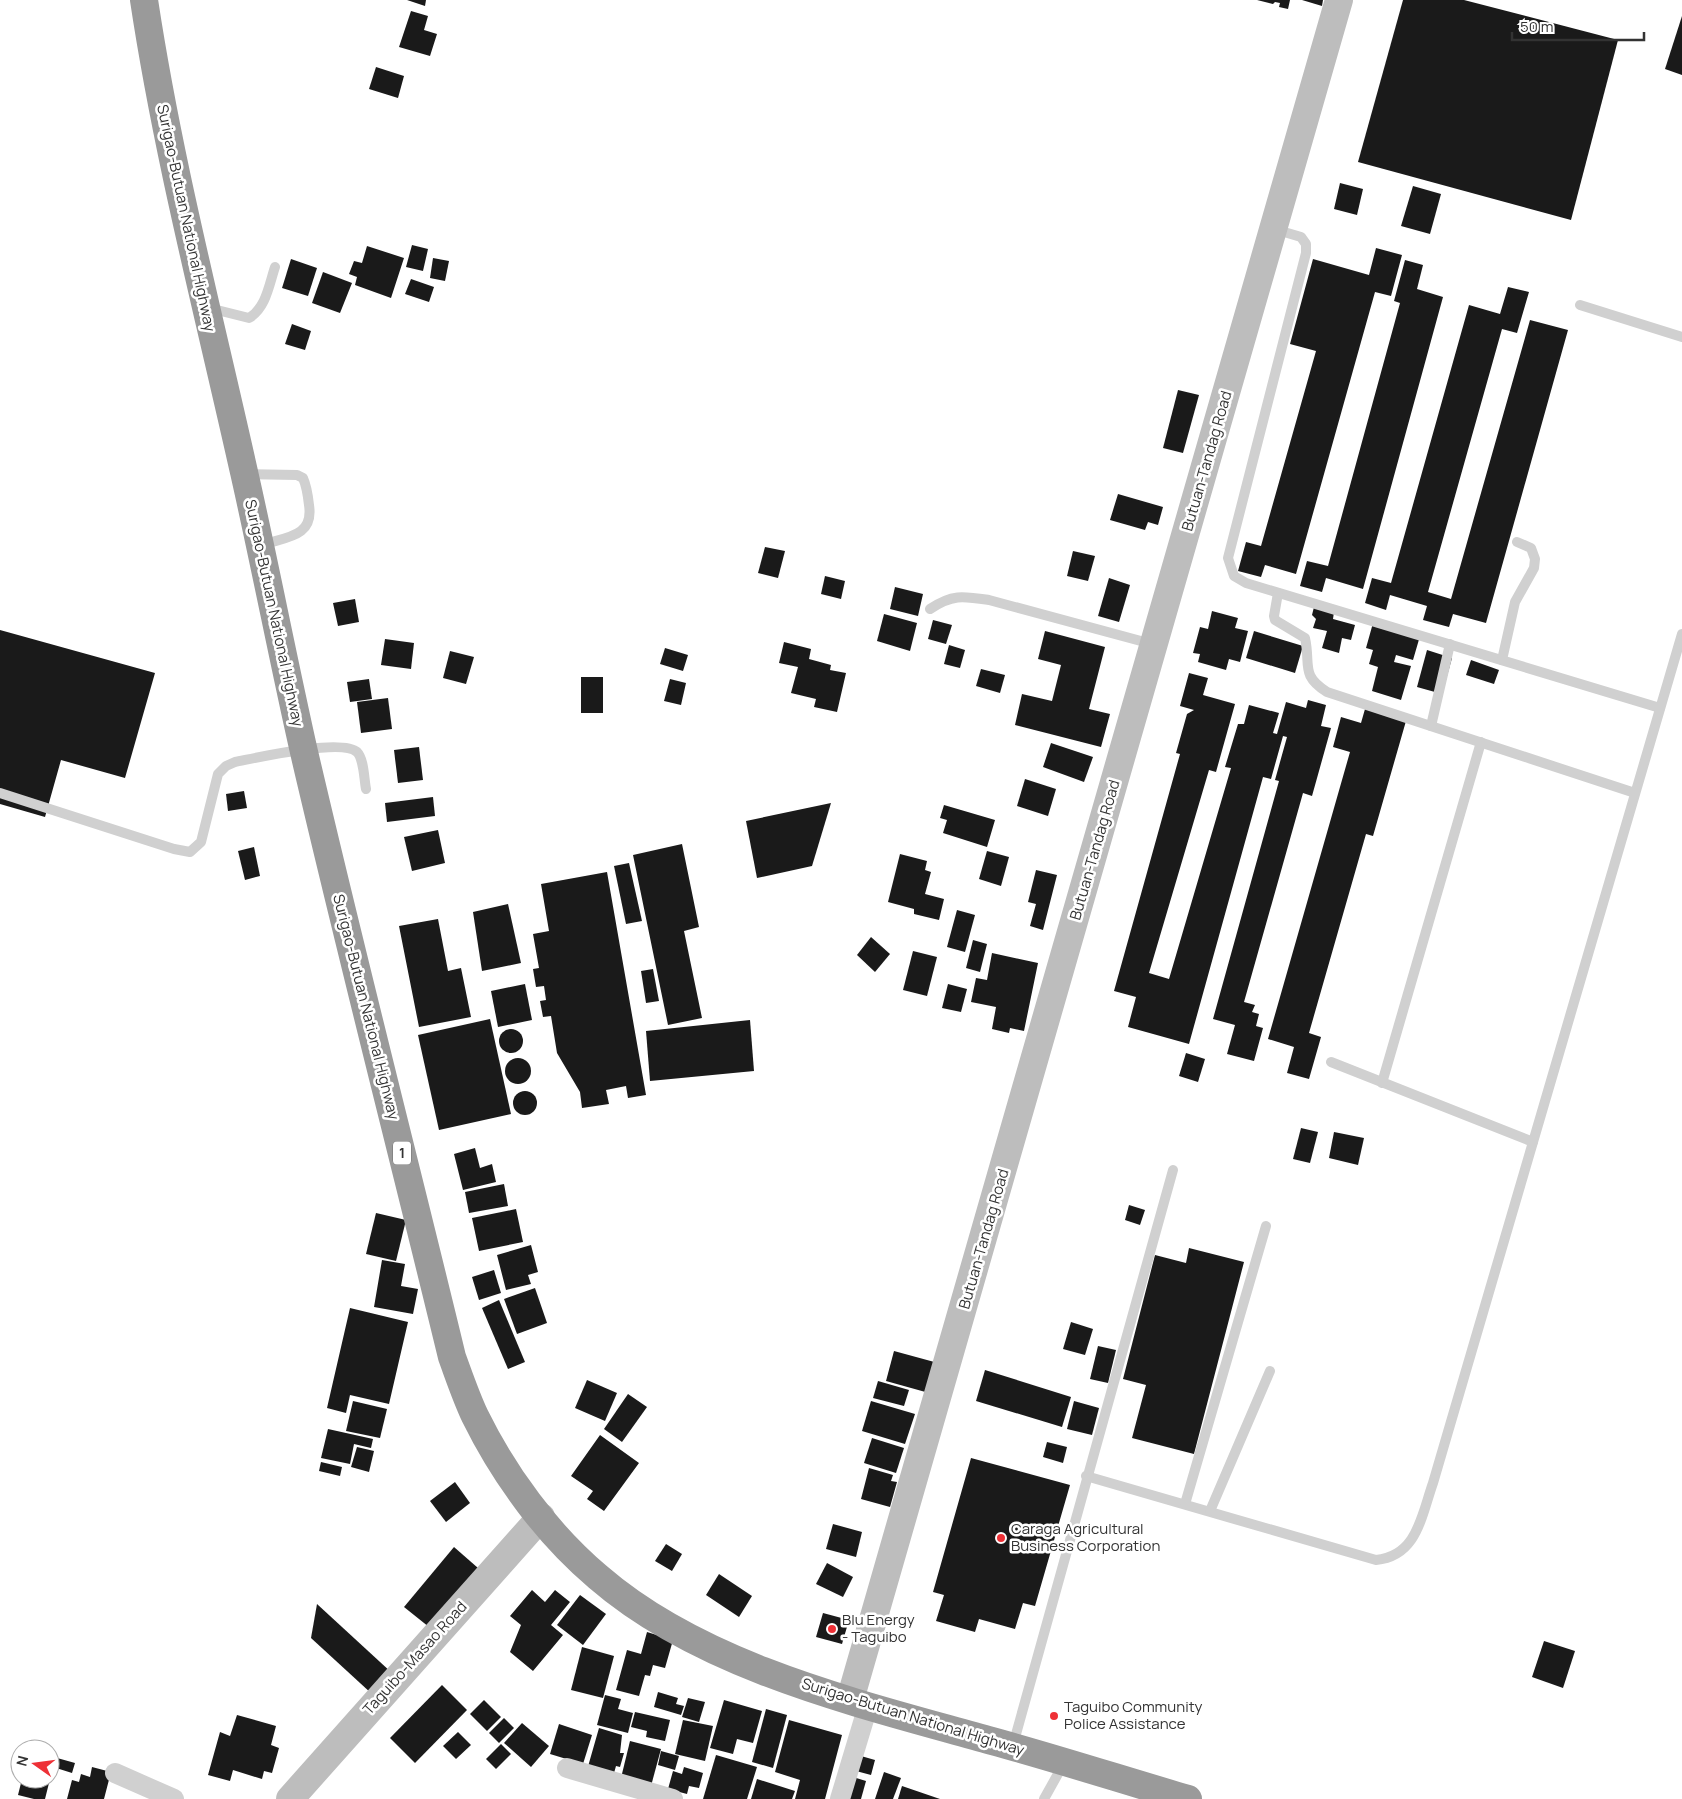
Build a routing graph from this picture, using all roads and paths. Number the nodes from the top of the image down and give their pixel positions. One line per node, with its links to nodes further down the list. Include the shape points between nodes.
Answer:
1 (133, 0): 4 (highway, Surigao-Butuan National Highway / 1)
2 (144, 0): 4 (highway, Surigao-Butuan National Highway / 1)
3 (1339, 0): 5 (main road, Butuan-Tandag Road)
4 (154, 69): 8 (highway, Surigao-Butuan National Highway / 1)
5 (1273, 229): 13 (lane, via 1301,237 1306,244 1306,253 1228,558 1234,576); 16 (main road, Butuan-Tandag Road)
6 (275, 267): 8 (lane, via 262,308 249,318)
7 (1580, 304): 9 (lane)
8 (206, 308): 10 (highway, Surigao-Butuan National Highway / 1)
9 (1682, 337)
10 (245, 474): 12 (highway, Surigao-Butuan National Highway / 1); 12 (lane, via 296,475 303,478 306,486 311,517 308,526)
11 (1517, 542): 18 (lane, via 1531,548 1534,568 1515,602)
12 (259, 546): 22 (highway, Surigao-Butuan National Highway / 1)
13 (1278, 593): 17 (lane); 20 (lane, via 1274,616 1278,623 1305,638 1309,676 1315,684 1327,692)
14 (930, 609): 16 (lane, via 946,598 964,596)
15 (1682, 634): 19 (lane)
16 (1154, 644): 36 (main road, Butuan-Tandag Road)
17 (1450, 644): 18 (lane); 20 (lane)
18 (1502, 660): 19 (lane)
19 (1660, 708): 25 (lane)
20 (1431, 726): 21 (lane)
21 (1481, 742): 25 (lane); 27 (lane)
22 (303, 749): 23 (lane, via 355,750 360,756); 24 (lane, via 226,766 218,774 201,842 190,852); 35 (highway, Surigao-Butuan National Highway / 1, via 452,1357 475,1416 508,1473)
23 (366, 789)
24 (0, 793)
25 (1636, 793): 28 (lane)
26 (1330, 1062): 27 (lane)
27 (1382, 1082): 28 (lane)
28 (1533, 1142): 34 (lane, via 1436,1474 1412,1542 1390,1559 1376,1560)
29 (1173, 1170): 32 (lane)
30 (1266, 1226): 33 (lane)
31 (1270, 1371): 34 (lane)
32 (1086, 1476): 33 (lane); 37 (lane)
33 (1185, 1504): 34 (lane)
34 (1210, 1511)
35 (541, 1517): 36 (highway, Surigao-Butuan National Highway / 1, via 598,1578 711,1650); 42 (main road, Taguibo-Masao Road)
36 (859, 1703): 37 (highway, Surigao-Butuan National Highway / 1); 44 (street)
37 (1013, 1746): 38 (highway, Surigao-Butuan National Highway / 1)
38 (1064, 1762): 45 (lane); 46 (highway, Surigao-Butuan National Highway / 1)
39 (567, 1768): 43 (street)
40 (115, 1773): 41 (street)
41 (174, 1799)
42 (290, 1799)
43 (673, 1799)
44 (840, 1799)
45 (1044, 1799)
46 (1188, 1799)

